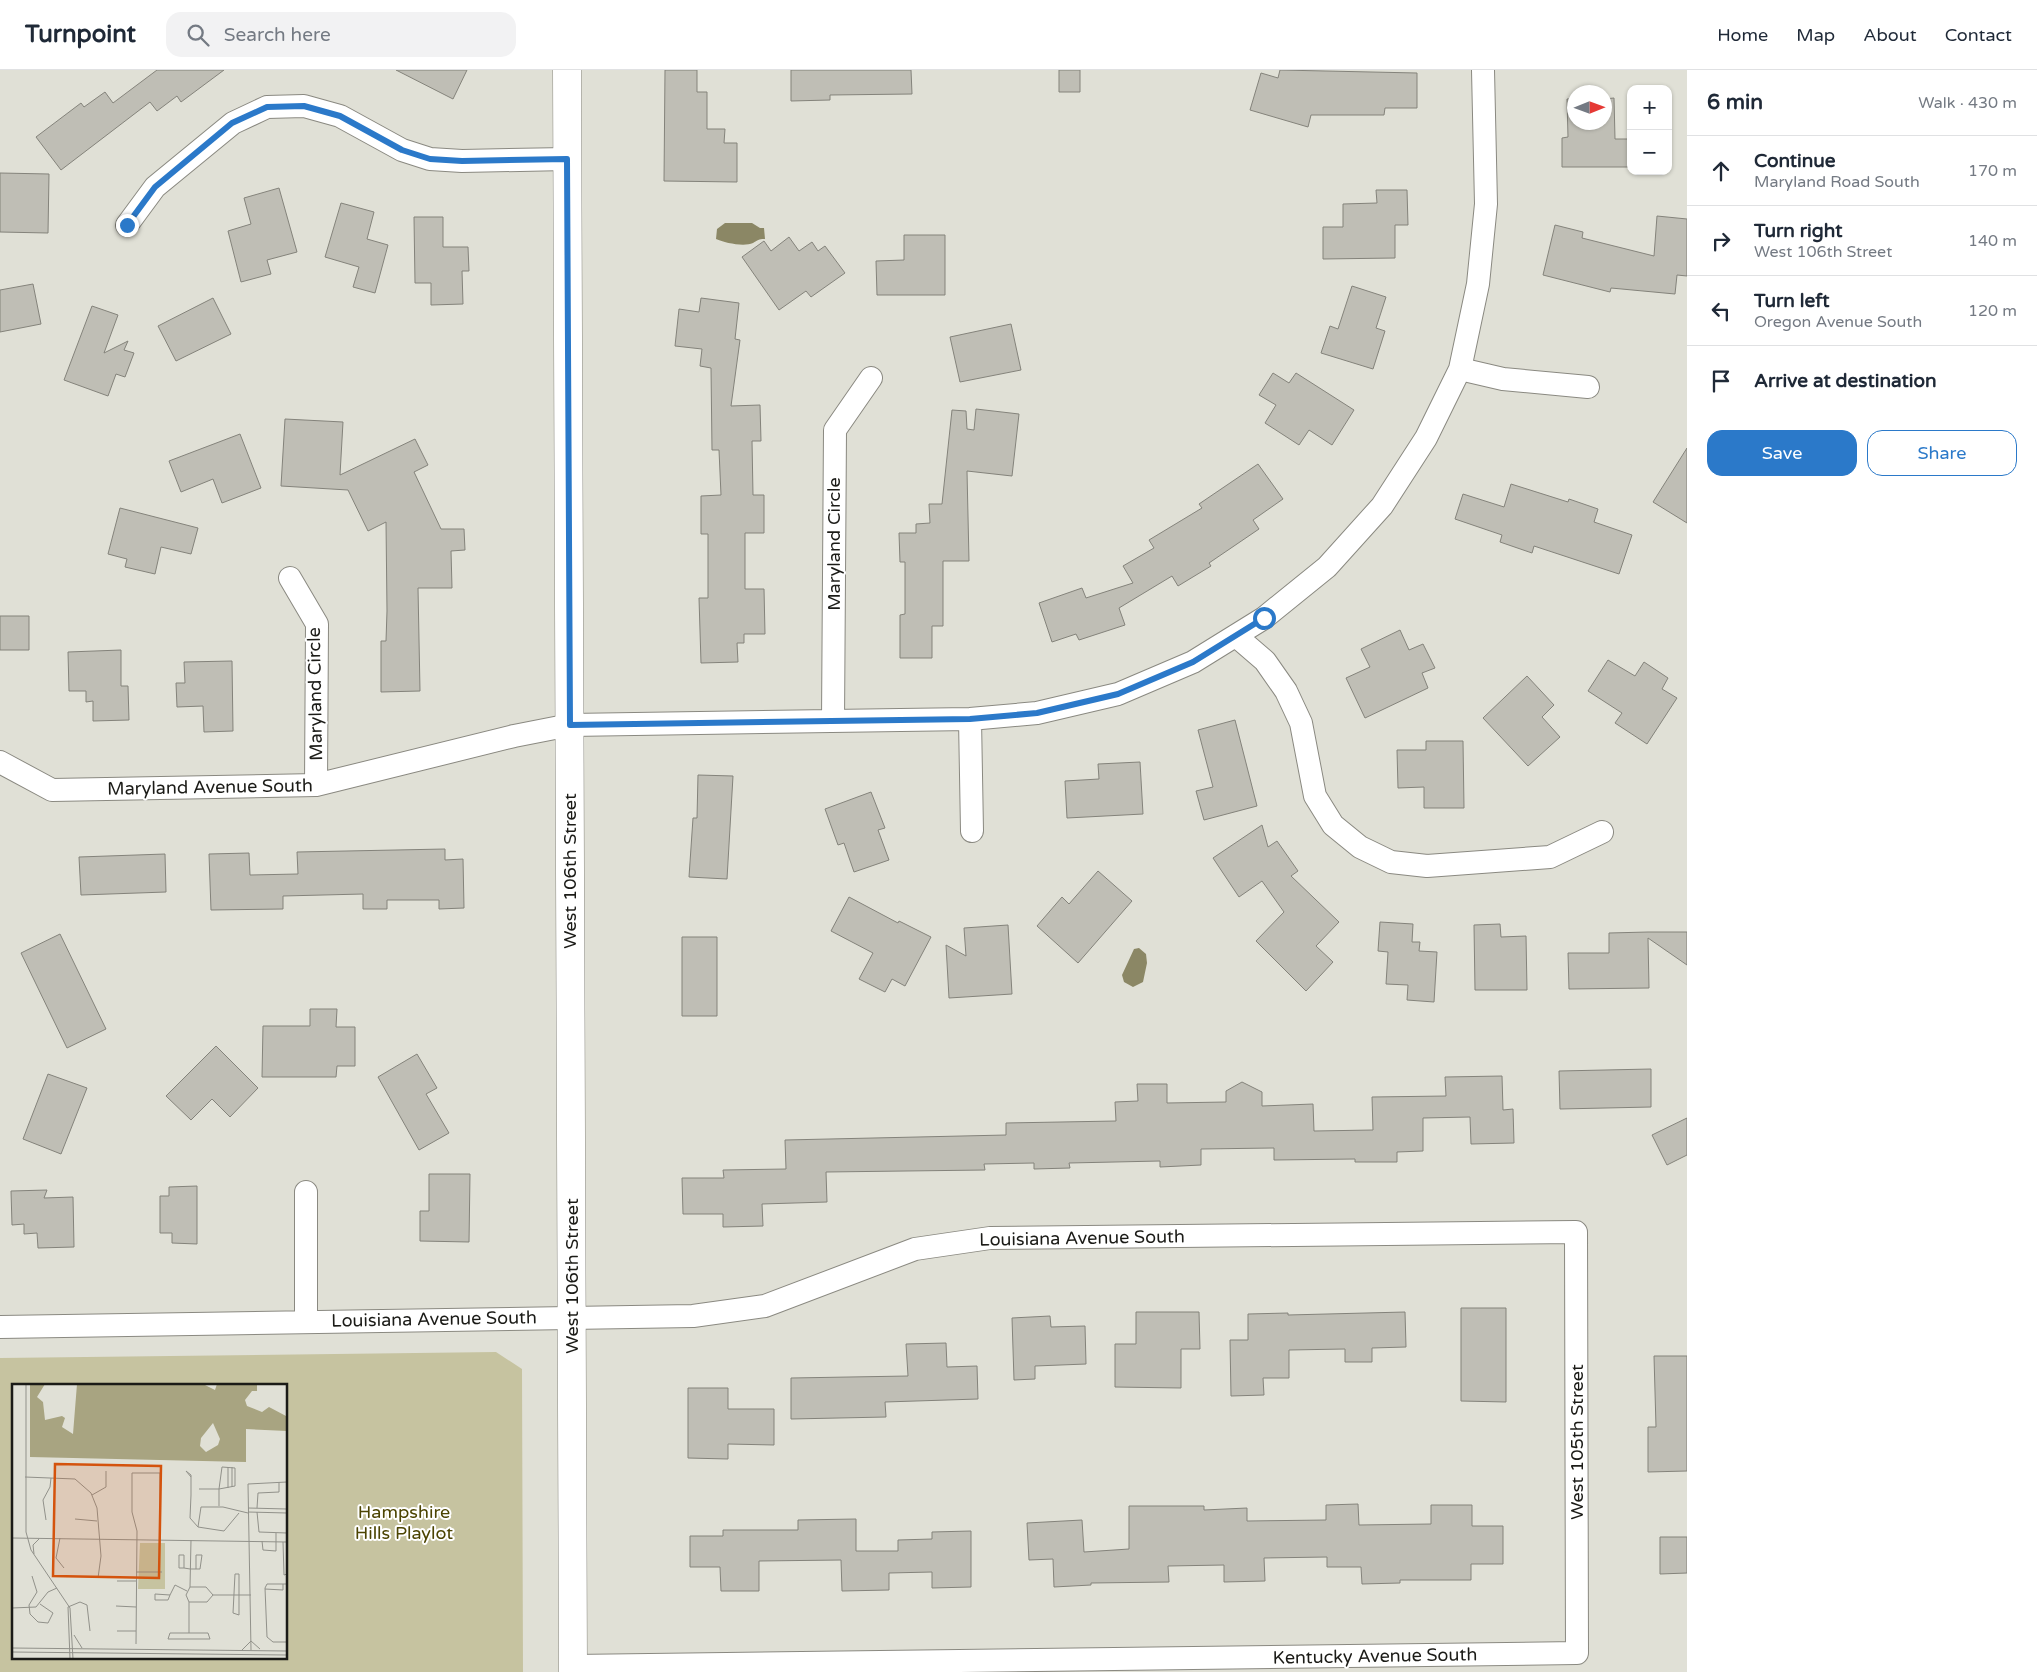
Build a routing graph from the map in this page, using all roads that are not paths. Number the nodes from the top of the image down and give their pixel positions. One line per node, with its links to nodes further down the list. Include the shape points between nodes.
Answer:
1 (567, 70): 3 (street, West 106th Street)
2 (1483, 70): 5 (street, Maryland Avenue South, via 1486,204 1478,284)
3 (567, 159): 4 (street, via 430,159 402,150 340,116 304,106 267,107 232,123 169,175 155,187); 12 (street, West 106th Street)
4 (127, 225)
5 (1460, 369): 7 (street, via 1503,379); 9 (street, Maryland Avenue South, via 1426,438 1382,506 1327,567 1264,618)
6 (871, 378): 11 (street, Maryland Circle, via 835,430)
7 (1588, 387)
8 (290, 578): 14 (street, Maryland Circle, via 317,624)
9 (1236, 636): 10 (street, Maryland Avenue South, via 1193,662 1118,694 1037,713); 16 (street, via 1265,661 1286,691 1301,723 1314,796 1333,825 1360,847 1391,862 1427,866 1550,858)
10 (970, 719): 11 (street, Maryland Avenue South); 15 (street)
11 (833, 721): 12 (street, Maryland Avenue South)
12 (570, 725): 14 (street, Maryland Avenue South); 19 (street, West 106th Street)
13 (0, 762): 14 (street, Maryland Avenue South, via 52,790)
14 (316, 785)
15 (972, 832)
16 (1602, 832)
17 (306, 1192): 20 (street)
18 (1576, 1232): 19 (street, Louisiana Avenue South, via 990,1238 915,1249 766,1306 693,1316); 22 (street, West 105th Street)
19 (572, 1317): 20 (street, Louisiana Avenue South); 23 (street, West 106th Street)
20 (306, 1322): 21 (street, Louisiana Avenue South)
21 (0, 1327)
22 (1577, 1653): 23 (street, Kentucky Avenue South)
23 (573, 1669)

